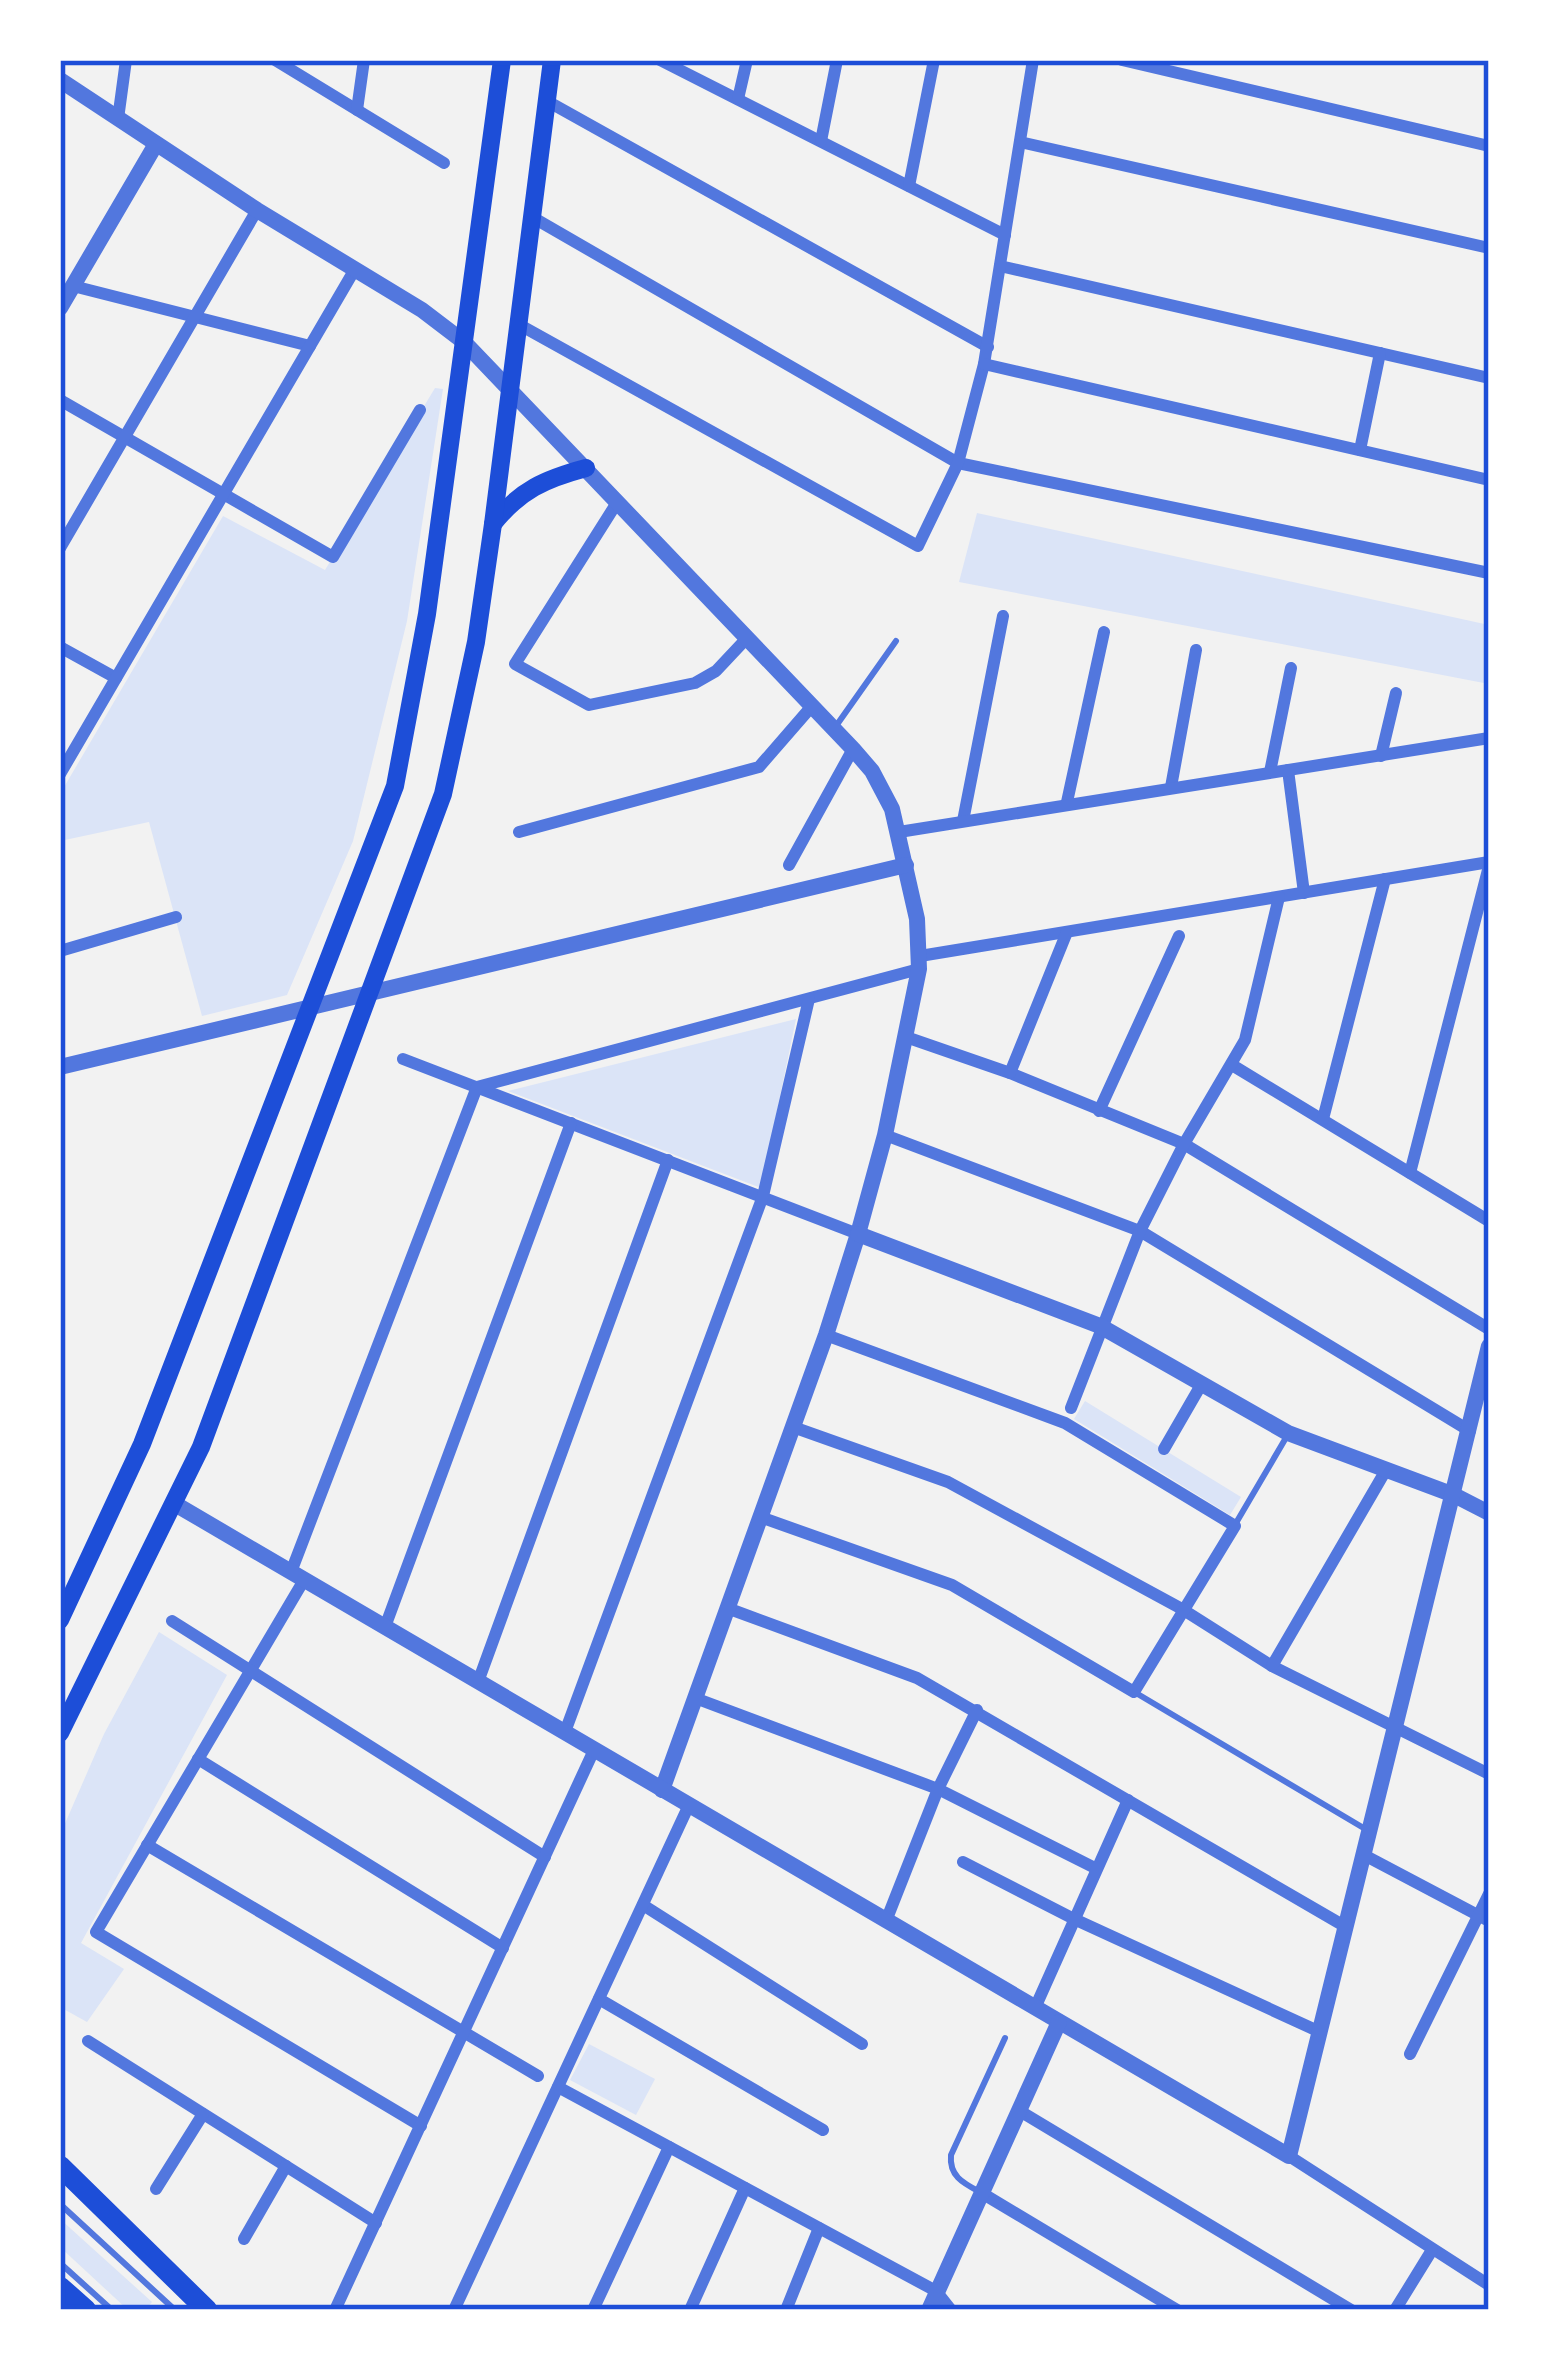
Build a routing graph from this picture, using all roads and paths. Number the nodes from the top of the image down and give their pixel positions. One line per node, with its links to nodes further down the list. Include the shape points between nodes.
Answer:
1 (126, 60): 16 (street)
2 (274, 60): 15 (street)
3 (364, 60): 15 (street)
4 (502, 60): 33 (main road)
5 (552, 60): 14 (main road)
6 (660, 60): 13 (street)
7 (747, 60): 13 (street)
8 (837, 60): 17 (street)
9 (934, 60): 22 (street)
10 (1033, 60): 18 (street)
11 (1122, 60): 20 (street)
12 (65, 87): 16 (street)
13 (738, 99): 17 (street)
14 (547, 101): 24 (main road); 35 (street)
15 (357, 110): 21 (street)
16 (118, 119): 19 (street)
17 (821, 141): 22 (street)
18 (1020, 142): 25 (street); 26 (street)
19 (156, 144): 23 (street); 29 (street)
20 (1489, 146)
21 (444, 163)
22 (909, 186): 25 (street)
23 (257, 209): 28 (street); 31 (street)
24 (532, 217): 32 (main road); 44 (street)
25 (1005, 235): 27 (street)
26 (1489, 248)
27 (1000, 266): 35 (street); 36 (street)
28 (355, 269): 33 (street); 34 (street)
29 (73, 286): 30 (street); 31 (street)
30 (60, 308)
31 (195, 316): 34 (street); 42 (street)
32 (518, 324): 39 (main road); 44 (street, via 918,546)
33 (464, 342): 39 (street); 87 (main road, via 404,751)
34 (310, 346): 47 (street)
35 (988, 347): 37 (street)
36 (1380, 352): 38 (street); 43 (street)
37 (984, 364): 43 (street); 44 (street)
38 (1489, 378)
39 (510, 388): 45 (street); 49 (main road)
40 (60, 400): 42 (street)
41 (420, 410): 47 (street, via 333,557)
42 (124, 437): 47 (street); 50 (street)
43 (1360, 450): 46 (street)
44 (958, 463): 51 (street)
45 (586, 468): 48 (street); 49 (main road, via 525,490)
46 (1489, 480)
47 (224, 495): 59 (street)
48 (618, 502): 54 (street); 54 (street, via 515,664 589,705 695,683)
49 (494, 524): 85 (main road, via 455,750)
50 (60, 548)
51 (1489, 573)
52 (1004, 616): 71 (street)
53 (1104, 632): 70 (street)
54 (747, 638): 61 (street)
55 (896, 641): 62 (lane)
56 (60, 647): 59 (street)
57 (1196, 650): 69 (street)
58 (1291, 668): 67 (street)
59 (116, 678): 68 (street)
60 (1396, 693): 65 (street)
61 (812, 706): 62 (street); 72 (street, via 759,767)
62 (834, 729): 64 (street)
63 (1489, 738): 65 (street)
64 (853, 749): 73 (street, via 883,788); 75 (street)
65 (1381, 756): 66 (street)
66 (1288, 770): 67 (street); 78 (street)
67 (1270, 772): 69 (street)
68 (60, 775)
69 (1171, 787): 70 (street)
70 (1067, 802): 71 (street)
71 (963, 821): 73 (street)
72 (519, 832)
73 (898, 832): 76 (street)
74 (1489, 864): 77 (street); 100 (street)
75 (790, 865)
76 (906, 865): 84 (street); 85 (street)
77 (1385, 879): 78 (street); 95 (street)
78 (1304, 893): 79 (street)
79 (1279, 897): 81 (street); 90 (street, via 1245,1040)
80 (176, 917): 83 (street)
81 (1067, 932): 84 (street); 92 (street)
82 (1179, 936): 94 (street)
83 (60, 951)
84 (920, 963): 86 (street); 88 (street)
85 (371, 991): 87 (street); 117 (main road)
86 (808, 999): 93 (street); 101 (street)
87 (313, 1006): 91 (street); 124 (main road, via 127,1481)
88 (906, 1037): 92 (street); 97 (street)
89 (403, 1059): 93 (street)
90 (1232, 1064): 95 (street); 98 (street)
91 (60, 1067)
92 (1010, 1073): 94 (street)
93 (477, 1087): 96 (street); 121 (street)
94 (1099, 1111): 98 (street)
95 (1323, 1120): 100 (street)
96 (571, 1123): 99 (street); 126 (street)
97 (885, 1135): 103 (street); 104 (street)
98 (1184, 1144): 103 (street); 106 (street)
99 (668, 1160): 101 (street); 129 (street)
100 (1410, 1173): 102 (street)
101 (763, 1196): 104 (street); 134 (street)
102 (1489, 1221)
103 (1140, 1231): 105 (street); 112 (street)
104 (858, 1234): 105 (street); 107 (street)
105 (1100, 1326): 109 (street); 110 (street)
106 (1489, 1329)
107 (826, 1335): 111 (street); 120 (street, via 1065,1423)
108 (1489, 1346): 112 (street)
109 (1202, 1385): 113 (street); 114 (street)
110 (1071, 1408)
111 (793, 1426): 119 (street); 123 (street, via 949,1482)
112 (1470, 1432): 116 (street)
113 (1288, 1433): 115 (street); 120 (lane)
114 (1163, 1449)
115 (1385, 1470): 116 (street); 127 (street)
116 (1454, 1495): 118 (street); 133 (street)
117 (175, 1504): 121 (street); 135 (main road)
118 (1489, 1513)
119 (760, 1516): 122 (street); 130 (street, via 952,1585)
120 (1234, 1526): 123 (street)
121 (297, 1576): 126 (street); 128 (street)
122 (727, 1608): 131 (street); 132 (street, via 871,1659)
123 (1182, 1610): 127 (street); 130 (street)
124 (60, 1619)
125 (172, 1621): 128 (street)
126 (385, 1627): 129 (street)
127 (1272, 1666): 133 (street)
128 (250, 1670): 137 (street); 146 (street)
129 (478, 1682): 134 (street)
130 (1134, 1692): 143 (lane)
131 (695, 1698): 139 (street); 140 (street)
132 (977, 1710): 139 (street); 141 (street)
133 (1396, 1727): 138 (street); 143 (street)
134 (565, 1732): 136 (street)
135 (60, 1733)
136 (594, 1750): 140 (street); 146 (street)
137 (198, 1759): 144 (street); 155 (street)
138 (1489, 1774)
139 (938, 1789): 148 (street); 153 (street)
140 (662, 1790): 142 (street)
141 (1128, 1800): 148 (street); 154 (street)
142 (689, 1805): 150 (street); 153 (street)
143 (1370, 1832): 145 (street)
144 (147, 1845): 159 (street); 169 (street, via 96,1931)
145 (1364, 1855): 152 (street); 154 (street)
146 (545, 1856): 155 (street)
147 (963, 1862): 151 (street)
148 (1095, 1868): 151 (street)
149 (1489, 1894): 152 (street)
150 (643, 1905): 156 (street); 163 (street)
151 (1074, 1919): 157 (street); 160 (street)
152 (1484, 1919): 164 (street)
153 (886, 1921): 157 (street)
154 (1346, 1927): 160 (street)
155 (503, 1948): 159 (street)
156 (599, 1999): 166 (street); 170 (street)
157 (1035, 2008): 158 (street)
158 (1059, 2022): 167 (street); 172 (street)
159 (464, 2032): 165 (street); 169 (street)
160 (1320, 2032): 172 (street)
161 (1005, 2038): 177 (lane, via 951,2155 955,2177)
162 (88, 2041): 168 (street)
163 (862, 2044)
164 (1410, 2054)
165 (538, 2076)
166 (558, 2087): 171 (street); 192 (street)
167 (1018, 2110): 177 (street); 199 (street)
168 (203, 2114): 174 (street); 176 (street)
169 (421, 2126): 179 (street)
170 (823, 2130)
171 (669, 2146): 175 (street); 193 (street)
172 (1288, 2156): 182 (street)
173 (62, 2166): 190 (main road)
174 (286, 2166): 179 (street); 181 (street)
175 (745, 2188): 180 (street); 194 (street)
176 (156, 2189)
177 (980, 2192): 186 (street); 198 (street)
178 (60, 2204): 189 (lane)
179 (376, 2223): 191 (street)
180 (820, 2228): 186 (street); 195 (street)
181 (244, 2239)
182 (1432, 2250): 184 (street); 200 (street)
183 (60, 2263): 188 (lane)
184 (1489, 2285)
185 (60, 2287): 187 (main road)
186 (936, 2291): 196 (street); 197 (street)
187 (86, 2310)
188 (112, 2310)
189 (175, 2310)
190 (207, 2310)
191 (335, 2310)
192 (454, 2310)
193 (593, 2310)
194 (690, 2310)
195 (786, 2310)
196 (928, 2310)
197 (951, 2310)
198 (1177, 2310)
199 (1351, 2310)
200 (1396, 2310)

